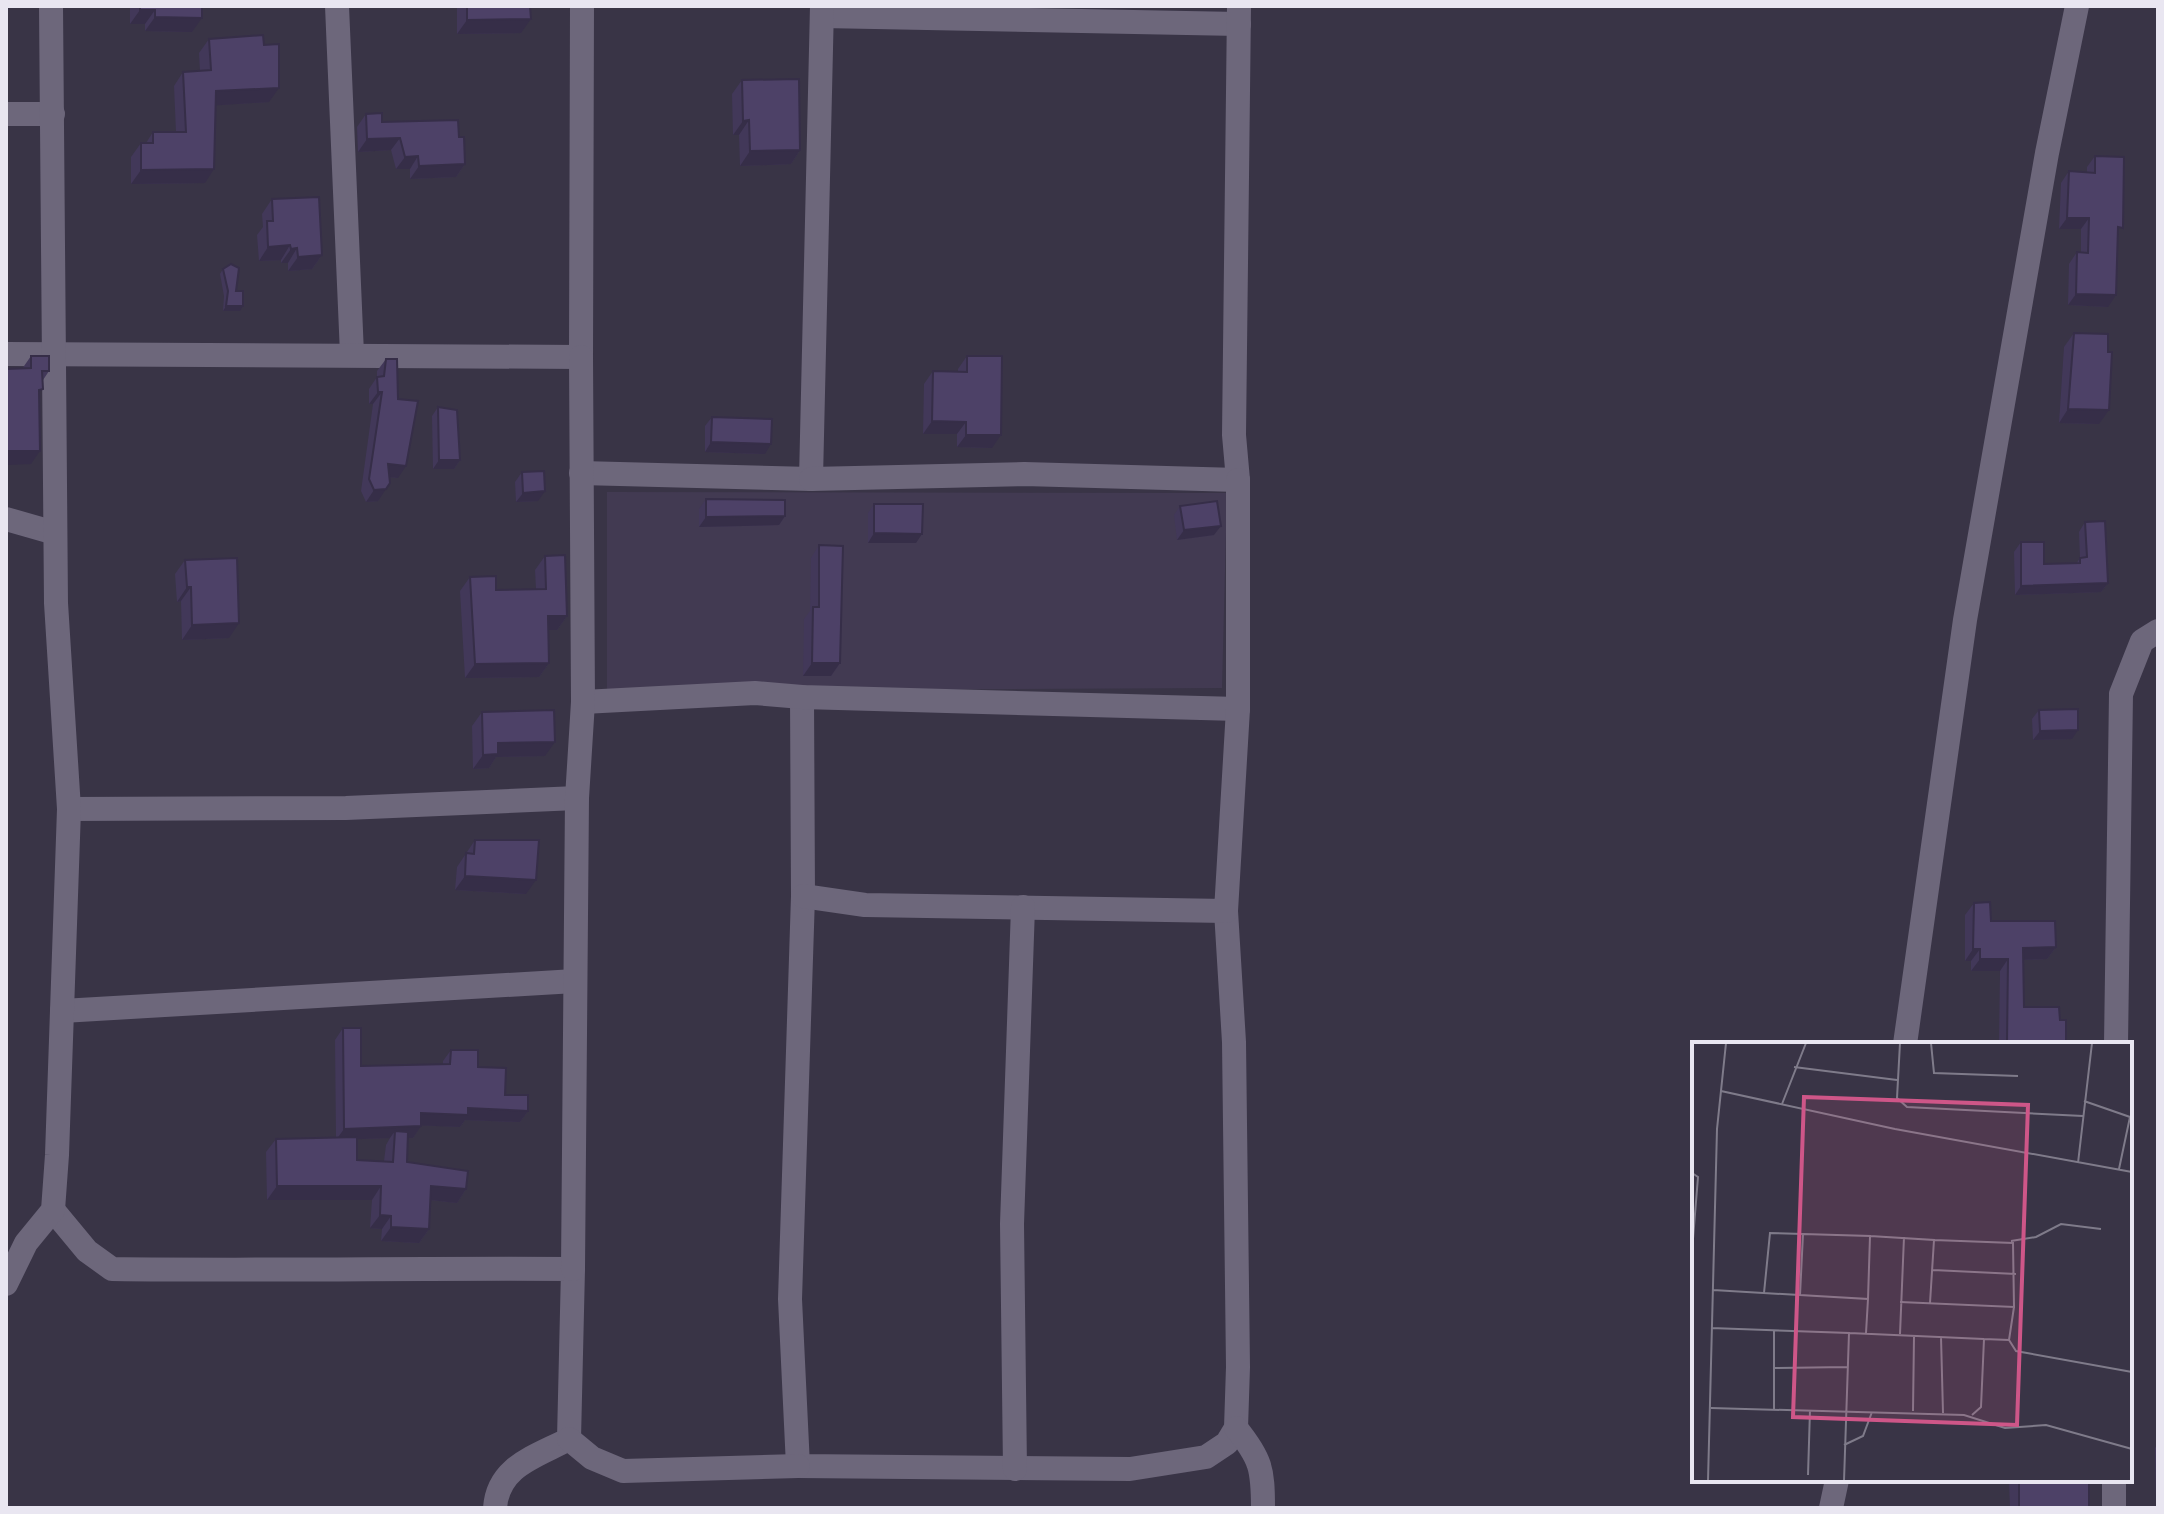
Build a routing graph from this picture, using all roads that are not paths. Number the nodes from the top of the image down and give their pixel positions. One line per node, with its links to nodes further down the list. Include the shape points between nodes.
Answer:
1 (51, 6): 8 (street)
2 (337, 6): 11 (street)
3 (582, 6): 12 (street)
4 (2077, 6): 29 (street, via 1965,620)
5 (822, 11): 6 (street); 14 (street)
6 (1239, 15): 15 (street, via 1234,435)
7 (6, 114): 8 (street)
8 (53, 114): 10 (street)
9 (6, 354): 10 (street)
10 (56, 354): 11 (street); 17 (street)
11 (352, 354): 12 (street)
12 (581, 357): 13 (street)
13 (581, 473): 14 (street); 20 (street)
14 (811, 479): 15 (street, via 1024,474)
15 (1238, 480): 21 (street)
16 (6, 519): 17 (street)
17 (55, 533): 23 (street)
18 (2158, 631): 30 (street, via 2142,641 2121,694)
19 (802, 697): 20 (street, via 755,693); 21 (street); 24 (street)
20 (583, 702): 22 (street)
21 (1238, 709): 26 (street)
22 (577, 798): 23 (street, via 346,808); 27 (street)
23 (69, 809): 28 (street)
24 (803, 896): 25 (street, via 865,905); 36 (street, via 790,1299)
25 (1023, 907): 26 (street); 37 (street, via 1012,1224)
26 (1226, 911): 34 (street, via 1234,1042)
27 (575, 981): 28 (street); 32 (street)
28 (62, 1011): 31 (street)
29 (1905, 1042)
30 (2116, 1042)
31 (53, 1210): 32 (street, via 87,1251 112,1269); 33 (street, via 26,1243)
32 (573, 1269): 35 (street)
33 (6, 1284)
34 (1236, 1428): 37 (street, via 1227,1443 1206,1457 1130,1469); 41 (street, via 1257,1453 1263,1471)
35 (569, 1439): 36 (street, via 592,1458 623,1471); 40 (street, via 507,1473 496,1490)
36 (798, 1466): 37 (street)
37 (1015, 1469)
38 (1837, 1482): 42 (street)
39 (2114, 1482): 43 (street)
40 (495, 1508)
41 (1263, 1508)
42 (1831, 1508)
43 (2114, 1508)

